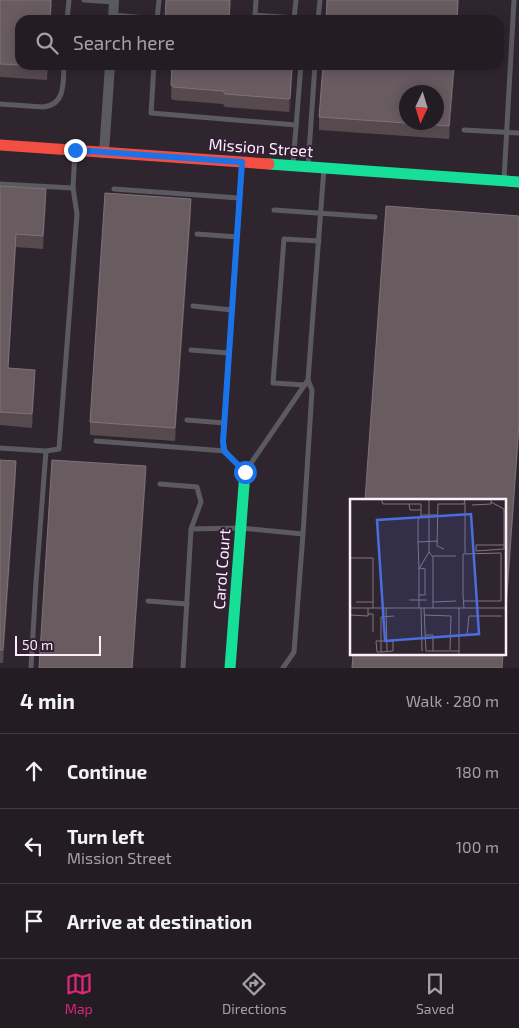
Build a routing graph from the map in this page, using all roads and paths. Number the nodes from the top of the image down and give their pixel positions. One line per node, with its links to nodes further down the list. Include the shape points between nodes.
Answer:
1 (69, 0): 12 (lane)
2 (84, 0): 9 (lane)
3 (159, 0): 14 (lane)
4 (256, 0): 15 (lane)
5 (296, 0): 16 (lane)
6 (320, 0): 10 (lane)
7 (513, 0): 8 (lane); 28 (lane)
8 (519, 0)
9 (114, 1): 13 (street)
10 (319, 13): 11 (lane)
11 (326, 14)
12 (68, 15)
13 (113, 15)
14 (158, 15)
15 (255, 15)
16 (294, 15)
17 (64, 70): 23 (lane, via 62,94 48,107)
18 (110, 70): 32 (street)
19 (154, 70): 26 (lane, via 151,113)
20 (301, 70): 26 (lane)
21 (315, 73): 22 (lane); 24 (lane)
22 (323, 74)
23 (0, 104)
24 (312, 119): 25 (lane); 35 (lane)
25 (320, 120)
26 (296, 125): 34 (lane)
27 (464, 130): 28 (lane)
28 (507, 132): 29 (lane); 37 (lane)
29 (519, 133)
30 (0, 145): 31 (street, Mission Street)
31 (75, 150): 32 (street, Mission Street); 40 (lane)
32 (104, 153): 33 (street, Mission Street)
33 (242, 162): 34 (street, Mission Street); 42 (lane)
34 (293, 166): 35 (street, Mission Street)
35 (308, 167): 36 (street, Mission Street)
36 (324, 168): 37 (street, Mission Street); 44 (lane)
37 (504, 180): 38 (street, Mission Street)
38 (519, 182)
39 (0, 184): 40 (lane)
40 (73, 188): 58 (lane, via 77,214 59,449)
41 (114, 189): 42 (lane)
42 (240, 198): 47 (lane)
43 (274, 210): 44 (lane)
44 (321, 213): 45 (lane); 48 (lane)
45 (376, 217)
46 (197, 234): 47 (lane)
47 (237, 237): 50 (lane)
48 (319, 241): 53 (lane); 53 (lane, via 284,238 274,383)
49 (193, 306): 50 (lane)
50 (232, 310): 52 (lane)
51 (191, 350): 52 (lane)
52 (229, 353): 55 (lane)
53 (307, 383): 60 (lane); 64 (lane, via 312,390)
54 (187, 420): 55 (lane)
55 (224, 423): 59 (lane)
56 (96, 440): 59 (lane)
57 (0, 448): 58 (lane)
58 (46, 451): 67 (lane)
59 (224, 451): 60 (lane)
60 (245, 472): 62 (street, Carol Court)
61 (160, 484): 63 (lane, via 197,487 201,502)
62 (241, 528): 63 (lane); 64 (lane); 69 (street, Carol Court)
63 (191, 529): 66 (lane)
64 (303, 534): 70 (lane, via 294,652)
65 (148, 601): 66 (lane)
66 (186, 604): 68 (lane)
67 (31, 668)
68 (183, 668)
69 (230, 668)
70 (283, 668)

